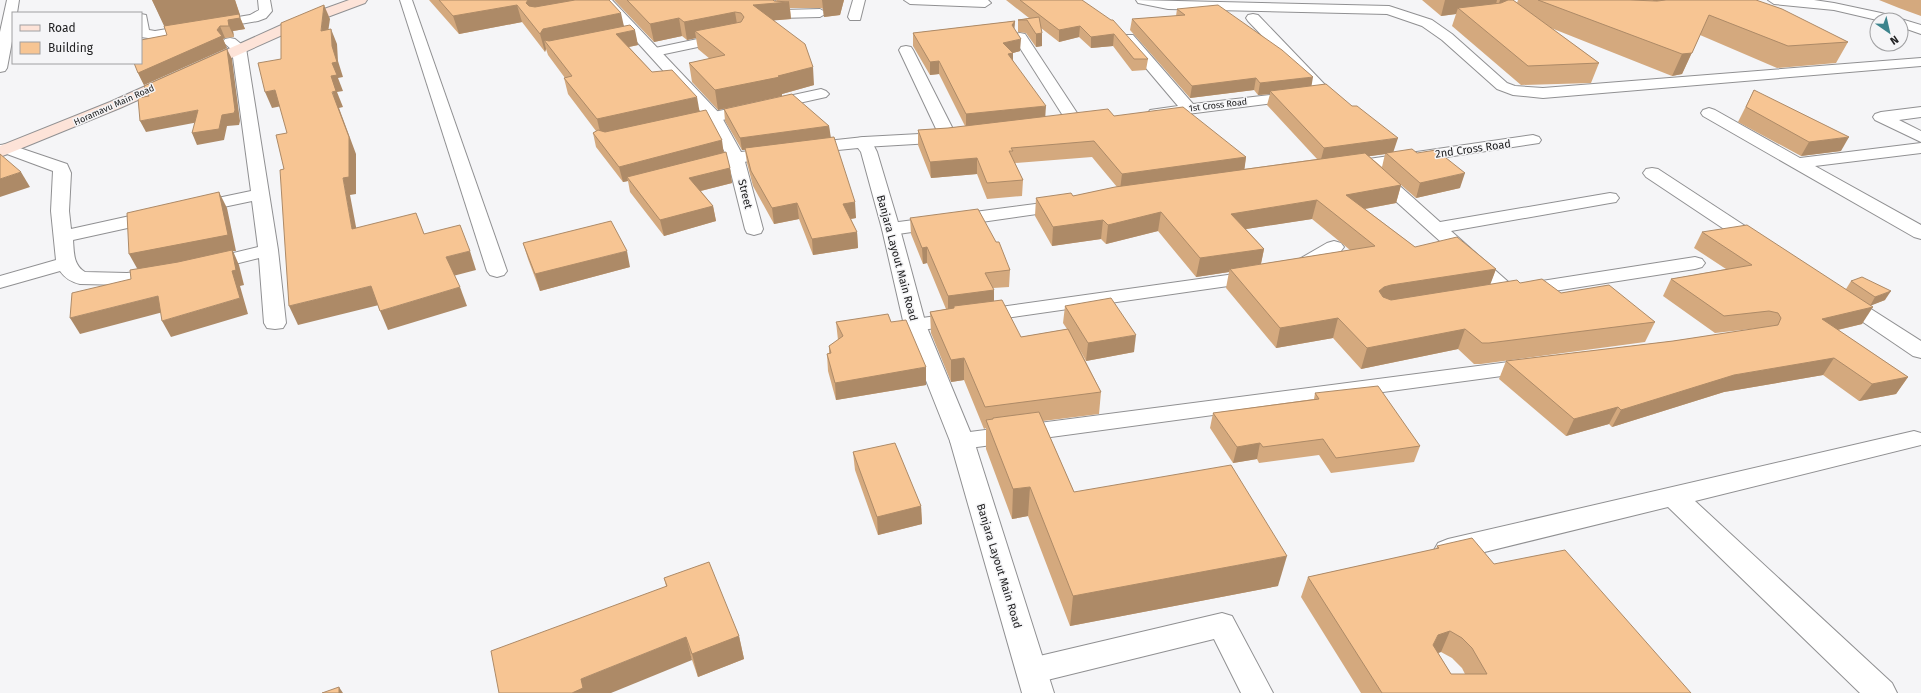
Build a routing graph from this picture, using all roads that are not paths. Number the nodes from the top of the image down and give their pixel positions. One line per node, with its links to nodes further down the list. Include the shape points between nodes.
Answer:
1 (13, 0): 26 (street)
2 (264, 0): 18 (street, via 266,10 253,18 155,35 144,33)
3 (341, 0): 25 (main road, Horamavu Main Road)
4 (360, 0): 25 (main road, Horamavu Main Road)
5 (406, 0): 65 (street)
6 (764, 0): 13 (street, via 769,2 778,14)
7 (859, 0): 15 (street)
8 (910, 0): 11 (street)
9 (1142, 0): 19 (street, via 1189,6 1389,10)
10 (1774, 0): 14 (street, via 1819,3)
11 (985, 3)
12 (604, 5): 28 (street, via 630,36)
13 (820, 13)
14 (1869, 14)
15 (856, 17)
16 (1253, 18): 32 (street, 1st Cross Road, via 1325,93)
17 (1449, 21): 19 (street)
18 (142, 22)
19 (1427, 23): 29 (street, via 1447,37 1502,86 1528,92 1543,93)
20 (1909, 26): 22 (street)
21 (1119, 27): 32 (street)
22 (1921, 30)
23 (738, 35): 28 (street)
24 (1020, 37): 37 (street, via 1082,121)
25 (235, 45): 44 (main road, Horamavu Main Road, via 116,105); 52 (street)
26 (2, 48): 30 (street)
27 (906, 50): 40 (street)
28 (655, 52): 36 (street, via 692,96)
29 (1921, 62)
30 (0, 68)
31 (821, 94): 36 (street)
32 (1189, 109): 35 (street, 1st Cross Road)
33 (1921, 112): 41 (street, via 1881,117)
34 (1709, 113): 47 (street)
35 (1143, 114)
36 (714, 117): 38 (street); 46 (street)
37 (1059, 124)
38 (676, 125)
39 (964, 135): 40 (street)
40 (948, 137): 43 (street)
41 (1921, 137)
42 (1533, 140): 48 (street, 2nd Cross Road)
43 (864, 142): 46 (street); 57 (street, Banjara Layout Main Road)
44 (2, 148): 59 (street, via 61,168 60,211)
45 (1921, 148): 47 (street)
46 (736, 158): 50 (street); 56 (street, Street)
47 (1799, 163): 58 (street)
48 (1364, 164): 49 (street, 2nd Cross Road); 55 (street)
49 (1333, 169)
50 (684, 172)
51 (1652, 173): 62 (street)
52 (260, 194): 59 (street); 61 (street)
53 (1610, 198): 55 (street)
54 (1080, 203): 57 (street)
55 (1436, 228): 68 (street)
56 (754, 229)
57 (890, 229): 71 (street, Banjara Layout Main Road)
58 (1921, 232)
59 (63, 236): 63 (street)
60 (1334, 247): 71 (street, via 1307,264 1282,273)
61 (268, 250): 63 (street, via 183,270 127,279 80,278 71,272); 70 (street)
62 (1770, 251)
63 (66, 263): 66 (street)
64 (1695, 263): 68 (street)
65 (498, 271)
66 (0, 282)
67 (1829, 290): 72 (street)
68 (1509, 292): 69 (street)
69 (1485, 296)
70 (275, 323)
71 (915, 325): 75 (street, Banjara Layout Main Road)
72 (1921, 351)
73 (1554, 363): 75 (street)
74 (1914, 439): 76 (street)
75 (962, 441): 78 (street, Banjara Layout Main Road)
76 (1673, 496): 77 (street); 80 (street)
77 (1426, 555)
78 (1034, 682): 79 (street, via 1222,625)
79 (1257, 693)
80 (1882, 693)

